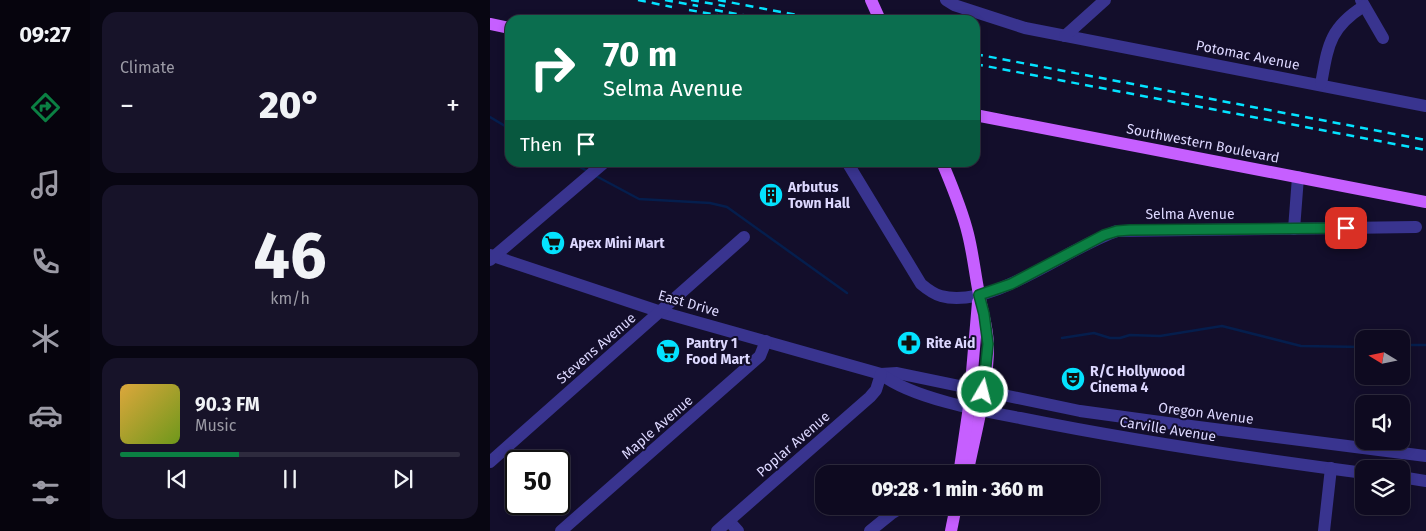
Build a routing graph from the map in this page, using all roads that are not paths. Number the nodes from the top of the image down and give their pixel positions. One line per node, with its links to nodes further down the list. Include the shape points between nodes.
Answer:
1 (871, 0): 5 (main road)
2 (946, 0): 8 (street, Potomac Avenue, via 954,6 1025,28)
3 (1105, 0): 8 (street)
4 (1362, 3): 9 (street); 10 (street, via 1333,35)
5 (878, 15)
6 (490, 24): 7 (main road)
7 (505, 27)
8 (1065, 36): 10 (street, Potomac Avenue)
9 (1383, 38)
10 (1321, 84): 11 (street, Potomac Avenue)
11 (1426, 106)
12 (980, 116): 16 (main road, Southwestern Boulevard)
13 (600, 167): 21 (street)
14 (849, 167): 22 (street, Selma Avenue, via 921,284 946,297)
15 (944, 167): 22 (main road, via 968,233)
16 (1298, 177): 17 (main road, Southwestern Boulevard); 19 (street)
17 (1426, 202)
18 (1416, 227): 19 (street, Selma Avenue)
19 (1294, 229): 22 (street, Selma Avenue, via 1117,231 1011,284)
20 (744, 237): 23 (street, Stevens Avenue)
21 (491, 257): 23 (street, East Drive)
22 (979, 295): 26 (main road)
23 (661, 312): 24 (street, East Drive); 31 (street, Stevens Avenue)
24 (766, 341): 25 (street, East Drive); 40 (street, Maple Avenue, via 760,356)
25 (881, 374): 26 (street, East Drive, via 897,373); 27 (street, East Drive, via 899,385); 39 (street, Poplar Avenue, via 870,397)
26 (977, 390): 27 (main road); 28 (street, Oregon Avenue, via 1080,410)
27 (975, 409): 29 (street, Carville Avenue, via 1077,430); 32 (main road)
28 (1227, 431): 29 (street); 30 (street, Oregon Avenue)
29 (1223, 453): 33 (street, Carville Avenue)
30 (1426, 456)
31 (490, 462)
32 (969, 465)
33 (1331, 468): 34 (street, Carville Avenue); 45 (street)
34 (1355, 472)
35 (1410, 478): 36 (street)
36 (1426, 481)
37 (891, 515): 43 (street)
38 (954, 515): 44 (main road)
39 (728, 520): 41 (street, Poplar Avenue); 42 (street)
40 (561, 531)
41 (717, 531)
42 (738, 531)
43 (870, 531)
44 (951, 531)
45 (1324, 531)

